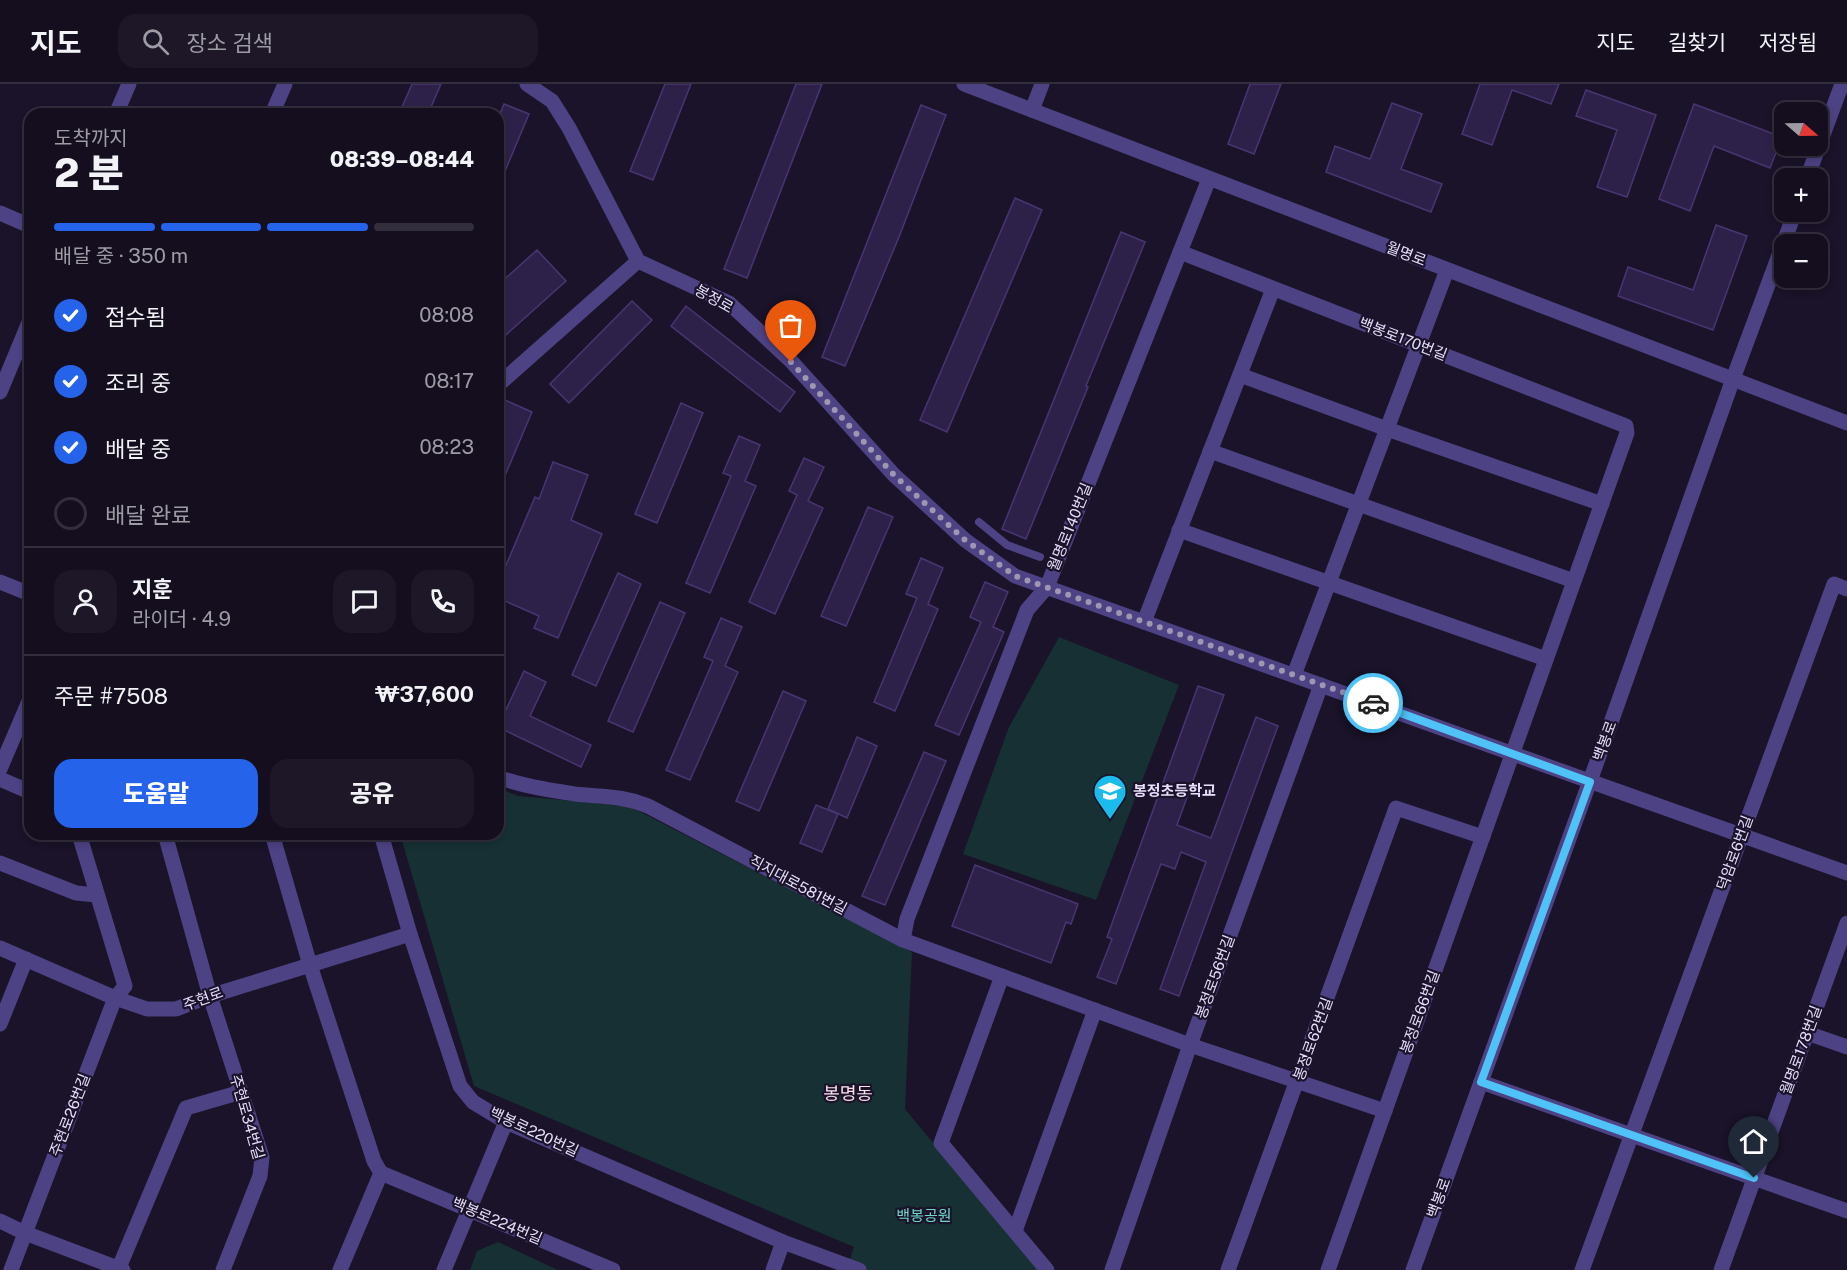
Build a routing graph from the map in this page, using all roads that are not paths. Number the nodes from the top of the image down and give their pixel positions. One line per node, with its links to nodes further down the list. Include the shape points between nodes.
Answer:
1 (129, 84): 7 (street)
2 (285, 84): 8 (street)
3 (527, 84): 16 (street, via 552,101)
4 (964, 84): 9 (street, 월명로)
5 (1042, 84): 9 (street)
6 (1842, 84): 10 (street)
7 (119, 108)
8 (275, 108)
9 (1032, 110): 11 (street, 월명로)
10 (1811, 168)
11 (1209, 179): 15 (street, 월명로140번길); 17 (street, 월명로)
12 (0, 213): 14 (street)
13 (1791, 222): 22 (street, 백봉로)
14 (24, 223)
15 (1180, 252): 18 (street, 백봉로170번길); 37 (street, 월명로140번길)
16 (638, 261): 23 (street); 37 (street, 봉정로, via 729,303 791,362 894,475 965,540 1015,576)
17 (1447, 270): 20 (street); 22 (street, 월명로)
18 (1274, 289): 20 (street, 백봉로170번길); 21 (street)
19 (24, 334): 24 (street)
20 (1419, 345): 26 (street, 백봉로170번길); 27 (street)
21 (1240, 375): 27 (street); 28 (street)
22 (1732, 379): 25 (street, 월명로); 49 (street, 백봉로)
23 (504, 380)
24 (0, 392)
25 (1847, 423)
26 (1626, 426): 30 (street, 봉정로66번길, via 1627,433)
27 (1387, 429): 29 (street); 30 (street)
28 (1210, 452): 29 (street); 32 (street)
29 (1359, 504): 34 (street); 36 (street)
30 (1602, 504): 34 (street, 봉정로66번길)
31 (979, 522): 33 (lane, via 1007,545)
32 (1179, 530): 36 (street); 40 (street)
33 (1040, 557)
34 (1574, 581): 41 (street, 봉정로66번길)
35 (0, 582): 39 (street)
36 (1329, 583): 41 (street); 42 (street)
37 (1047, 587): 40 (street, 봉정로); 62 (street, 월명로140번길, via 1027,610 907,919)
38 (1847, 589): 51 (street, 덕암로6번길, via 1834,584)
39 (24, 592)
40 (1144, 622): 42 (street, 봉정로)
41 (1546, 659): 45 (street, 봉정로66번길)
42 (1294, 675): 43 (street, 봉정로)
43 (1321, 685): 45 (street, 봉정로); 72 (street, 봉정로56번길)
44 (24, 716): 46 (street)
45 (1513, 753): 49 (street, 봉정로); 52 (street, 봉정로66번길)
46 (0, 770)
47 (0, 779): 50 (street)
48 (504, 779): 62 (street, 직지대로581번길, via 576,794 628,798 648,806)
49 (1590, 782): 51 (street, 봉정로); 75 (street, 백봉로)
50 (24, 789)
51 (1741, 835): 58 (street, 봉정로); 79 (street, 덕암로6번길)
52 (1483, 837): 74 (street, 봉정로62번길, via 1396,808); 77 (street, 봉정로66번길)
53 (81, 840): 59 (street)
54 (167, 840): 67 (street, 주현로34번길)
55 (274, 840): 65 (street)
56 (383, 840): 61 (street, 백봉로220번길)
57 (0, 863): 59 (street, via 76,893)
58 (1847, 873)
59 (97, 895): 68 (street, 주현로26번길, via 125,986)
60 (1847, 923): 71 (street, 월명로178번길)
61 (410, 934): 65 (street, 주현로); 78 (street, 백봉로220번길, via 460,1086 473,1102)
62 (903, 940): 66 (street, 직지대로581번길)
63 (0, 948): 64 (street, 주현로)
64 (26, 959): 68 (street, 주현로); 70 (street)
65 (310, 965): 67 (street, 주현로); 80 (street)
66 (1002, 976): 69 (street, 직지대로581번길); 85 (street, via 941,1143)
67 (210, 996): 68 (street, 주현로, via 176,1009 147,1009); 76 (street, 주현로34번길)
68 (115, 998): 86 (street, 주현로26번길)
69 (1095, 1011): 72 (street, 직지대로581번길); 85 (street)
70 (0, 1024)
71 (1807, 1033): 73 (street); 81 (street, 월명로178번길)
72 (1190, 1045): 74 (street, 직지대로581번길); 97 (street, 봉정로56번길)
73 (1847, 1047)
74 (1297, 1081): 77 (street, 직지대로581번길); 98 (street, 봉정로62번길)
75 (1481, 1082): 79 (street); 100 (street, 백봉로)
76 (241, 1092): 89 (street, via 186,1108); 90 (street, 주현로34번길, via 262,1157 260,1176)
77 (1385, 1110): 99 (street, 봉정로66번길)
78 (506, 1122): 82 (street); 87 (street, 백봉로220번길)
79 (1631, 1134): 81 (street); 101 (street, 덕암로6번길)
80 (381, 1173): 82 (street, 백봉로224번길); 91 (street)
81 (1754, 1178): 83 (street); 102 (street, 월명로178번길)
82 (469, 1210): 92 (street); 93 (street, 백봉로224번길)
83 (1847, 1211)
84 (0, 1221): 86 (street)
85 (1014, 1231): 96 (street)
86 (24, 1233): 88 (street, 주현로26번길); 89 (street)
87 (783, 1242): 94 (street); 95 (street, 백봉로220번길)
88 (8, 1266)
89 (120, 1270)
90 (223, 1270)
91 (340, 1270)
92 (444, 1270)
93 (613, 1270)
94 (773, 1270)
95 (859, 1270)
96 (1047, 1270)
97 (1112, 1270)
98 (1228, 1270)
99 (1328, 1270)
100 (1413, 1270)
101 (1582, 1270)
102 (1721, 1270)

